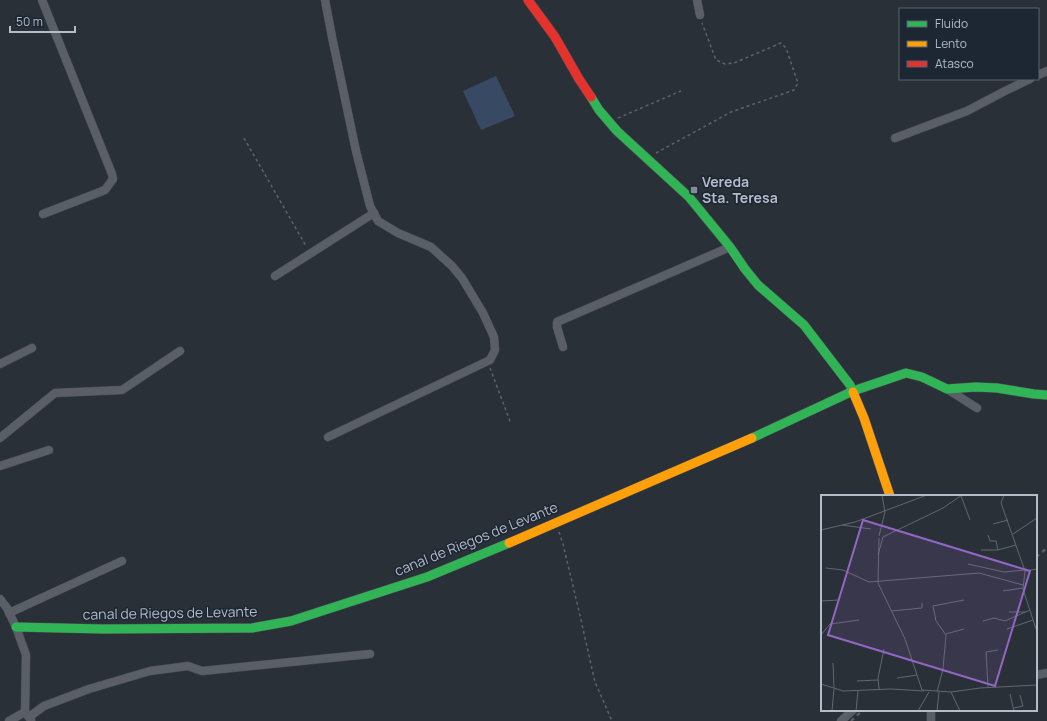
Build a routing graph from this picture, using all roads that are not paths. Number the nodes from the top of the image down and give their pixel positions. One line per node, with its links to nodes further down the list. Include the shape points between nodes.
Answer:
1 (42, 0): 9 (street, via 113,179 105,190)
2 (325, 0): 8 (street, via 361,170)
3 (528, 0): 10 (street, via 555,37 599,110 617,131 689,197)
4 (696, 0): 5 (street)
5 (700, 15)
6 (1028, 80): 7 (street, via 967,111)
7 (895, 138)
8 (374, 213): 11 (street); 20 (street, via 378,221 431,247 452,266 483,313 494,337 495,350 490,360)
9 (43, 214)
10 (730, 247): 12 (street, via 557,322); 17 (street, via 758,285 804,325)
11 (275, 276)
12 (563, 347)
13 (32, 348): 15 (street)
14 (180, 352): 21 (street, via 122,390 55,393)
15 (0, 364)
16 (947, 389): 17 (street, canal de Riegos de Levante, via 922,377 906,373); 18 (street, via 998,388); 19 (street)
17 (853, 391): 24 (street); 28 (street, canal de Riegos de Levante, via 753,438 427,577 291,621 252,628)
18 (1047, 395)
19 (977, 408)
20 (328, 437)
21 (0, 438)
22 (49, 450): 23 (street)
23 (0, 466)
24 (890, 495)
25 (122, 561): 27 (street)
26 (0, 599): 27 (street)
27 (9, 613): 28 (street)
28 (16, 627): 33 (street, via 26,655)
29 (370, 654): 33 (street, via 202,671 188,666 150,671 89,689 44,706)
30 (1047, 673): 31 (street)
31 (1037, 674)
32 (852, 711): 35 (street)
33 (29, 717): 34 (street)
34 (9, 721)
35 (841, 721)

